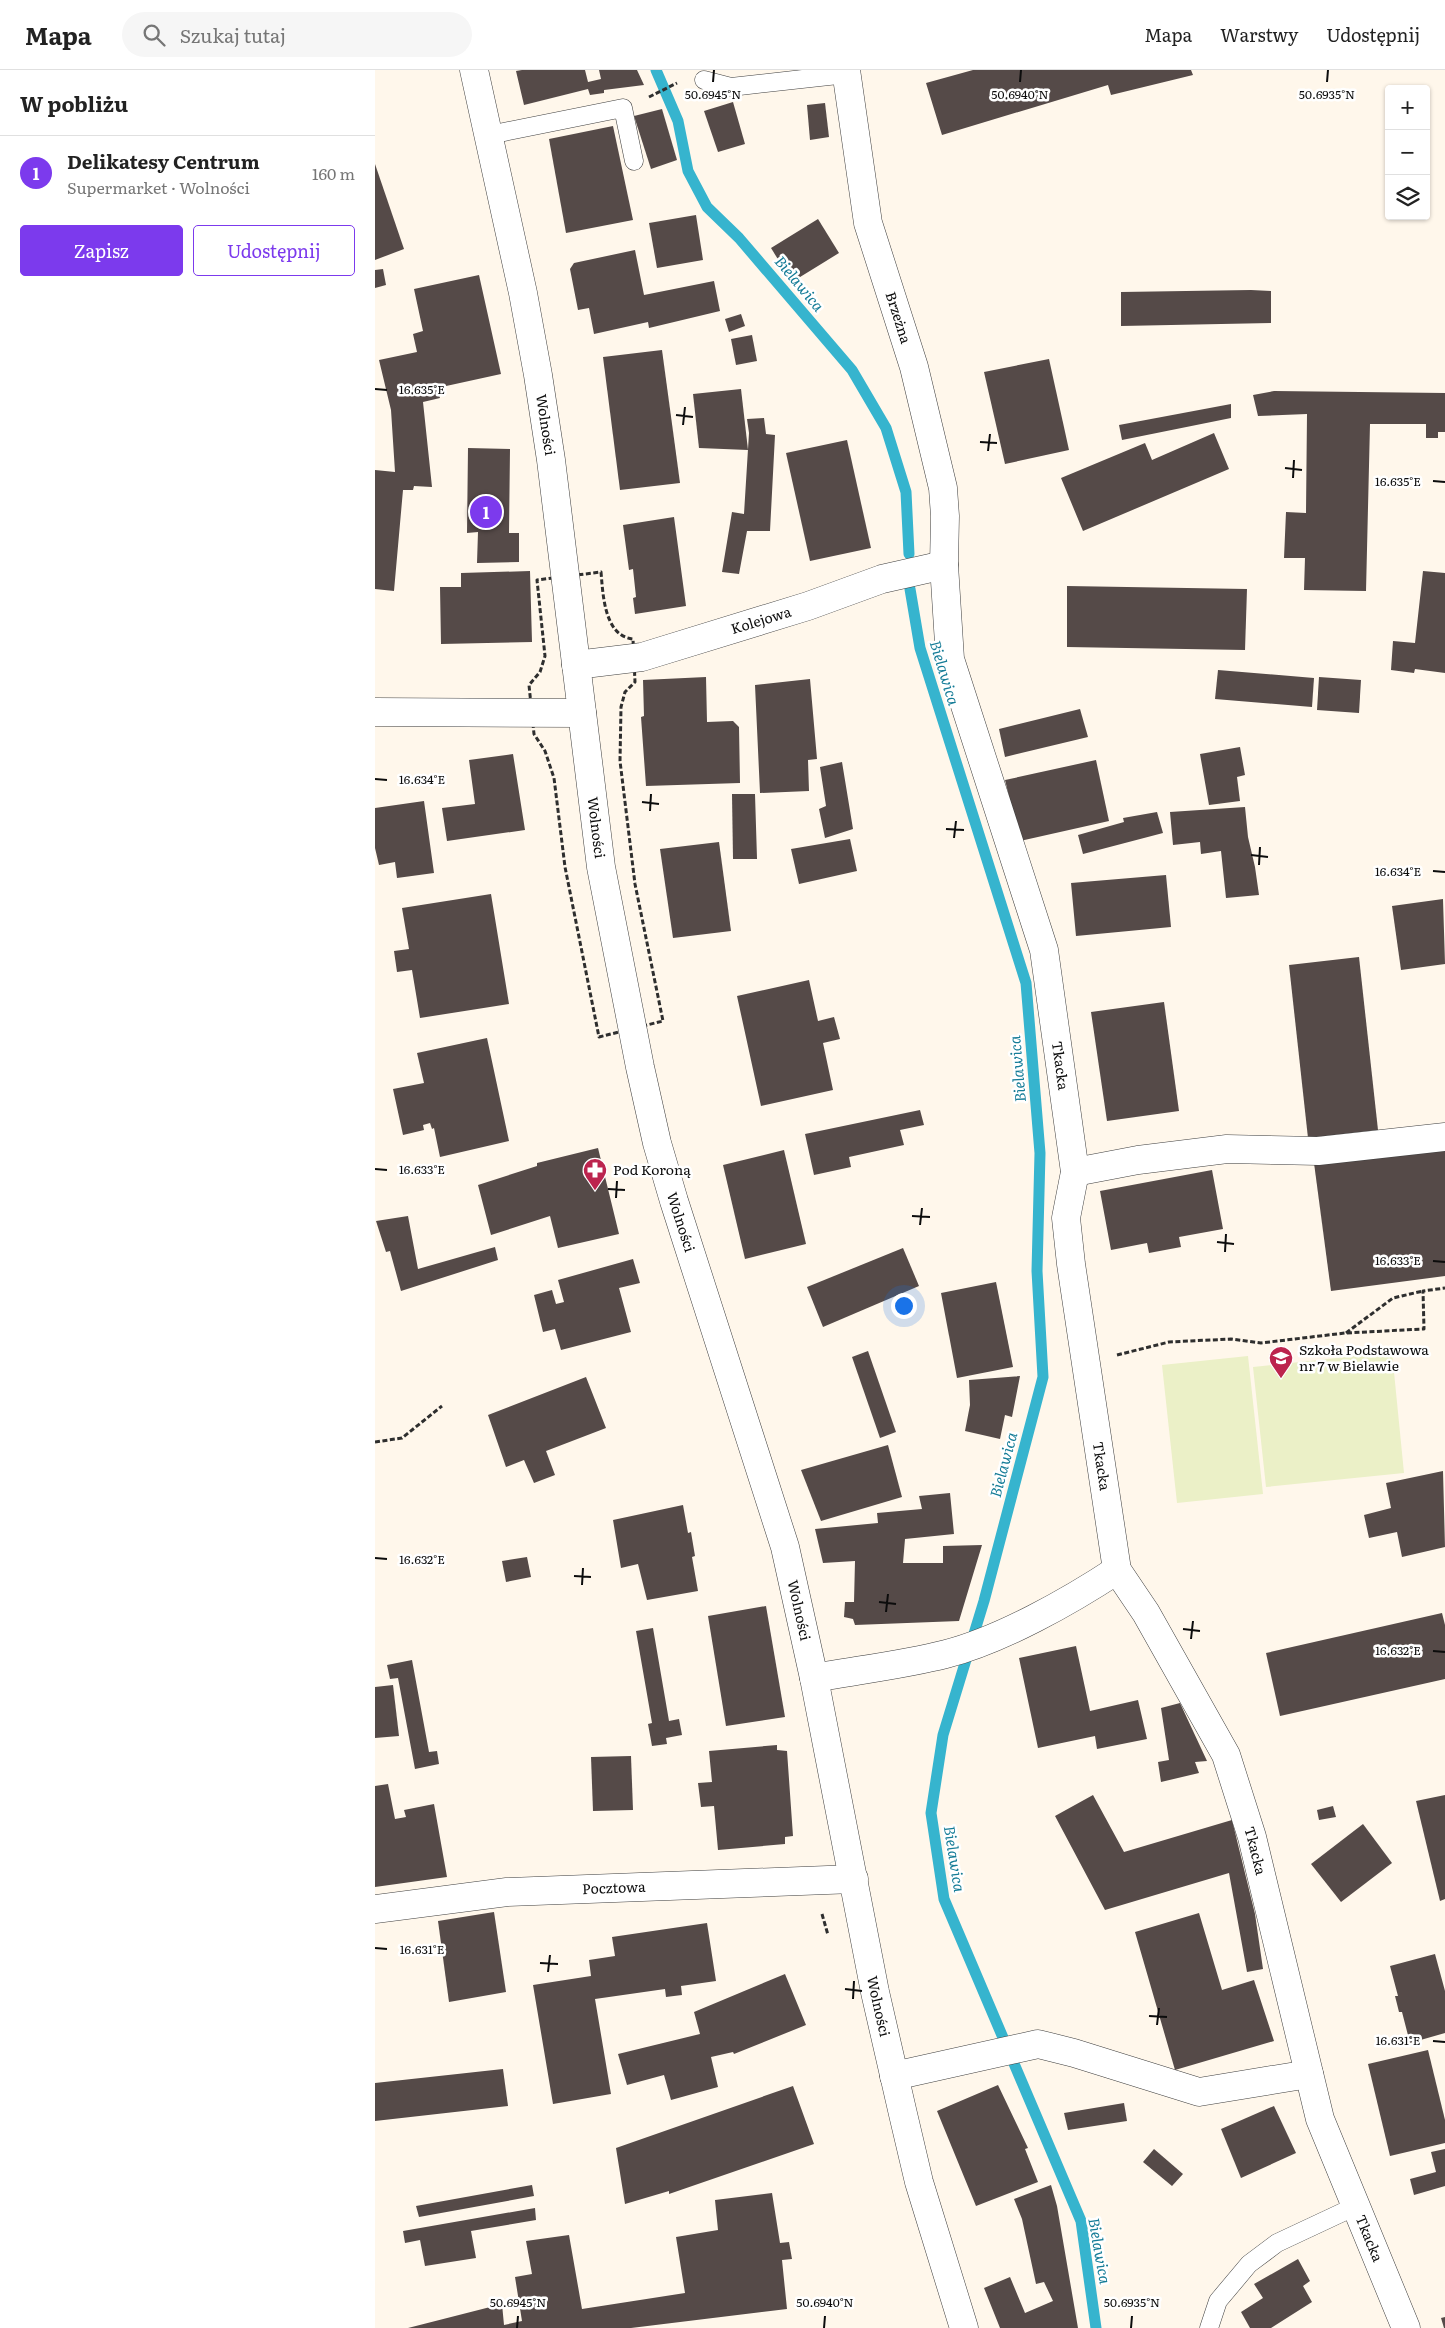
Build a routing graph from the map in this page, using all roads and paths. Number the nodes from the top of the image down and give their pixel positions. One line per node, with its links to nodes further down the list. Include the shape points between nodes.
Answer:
1 (474, 70): 6 (street, Wolności)
2 (847, 72): 4 (lane, via 731,87); 8 (street, Brzeżna, via 868,223 914,367 943,488)
3 (682, 80): 5 (path)
4 (704, 80)
5 (653, 96)
6 (489, 135): 7 (lane, via 623,108); 9 (street, Wolności, via 541,392)
7 (634, 161)
8 (944, 565): 9 (street, Kolejowa, via 882,579 642,657); 13 (street, Tkacka, via 950,659 1044,950)
9 (576, 665): 11 (street, Wolności)
10 (375, 712): 11 (street)
11 (581, 712): 21 (street, Wolności, via 601,867 631,1028 657,1143 778,1523)
12 (1445, 1137): 13 (street, via 1318,1151 1227,1150 1138,1160)
13 (1075, 1172): 17 (street, Tkacka, via 1066,1218)
14 (1445, 1288): 15 (path)
15 (1423, 1291): 16 (path, via 1393,1298); 16 (path, via 1424,1329)
16 (1345, 1333): 17 (path, via 1261,1343 1231,1339 1169,1342)
17 (1086, 1366): 20 (street, Tkacka)
18 (442, 1406): 19 (path, via 402,1438)
19 (375, 1442)
20 (1117, 1570): 21 (street, via 1075,1597 947,1654); 24 (street, Tkacka, via 1146,1612 1226,1755 1252,1837)
21 (814, 1678): 22 (street, Wolności)
22 (854, 1879): 23 (street, Pocztowa, via 542,1889); 25 (street, Wolności)
23 (375, 1908)
24 (1309, 2074): 25 (street, via 1199,2092 1038,2044); 26 (street, Tkacka, via 1320,2119)
25 (894, 2076): 27 (street, Wolności, via 919,2182)
26 (1356, 2206): 28 (lane, via 1277,2243 1249,2264 1218,2301); 29 (street, Tkacka)
27 (965, 2328)
28 (1209, 2328)
29 (1406, 2328)

